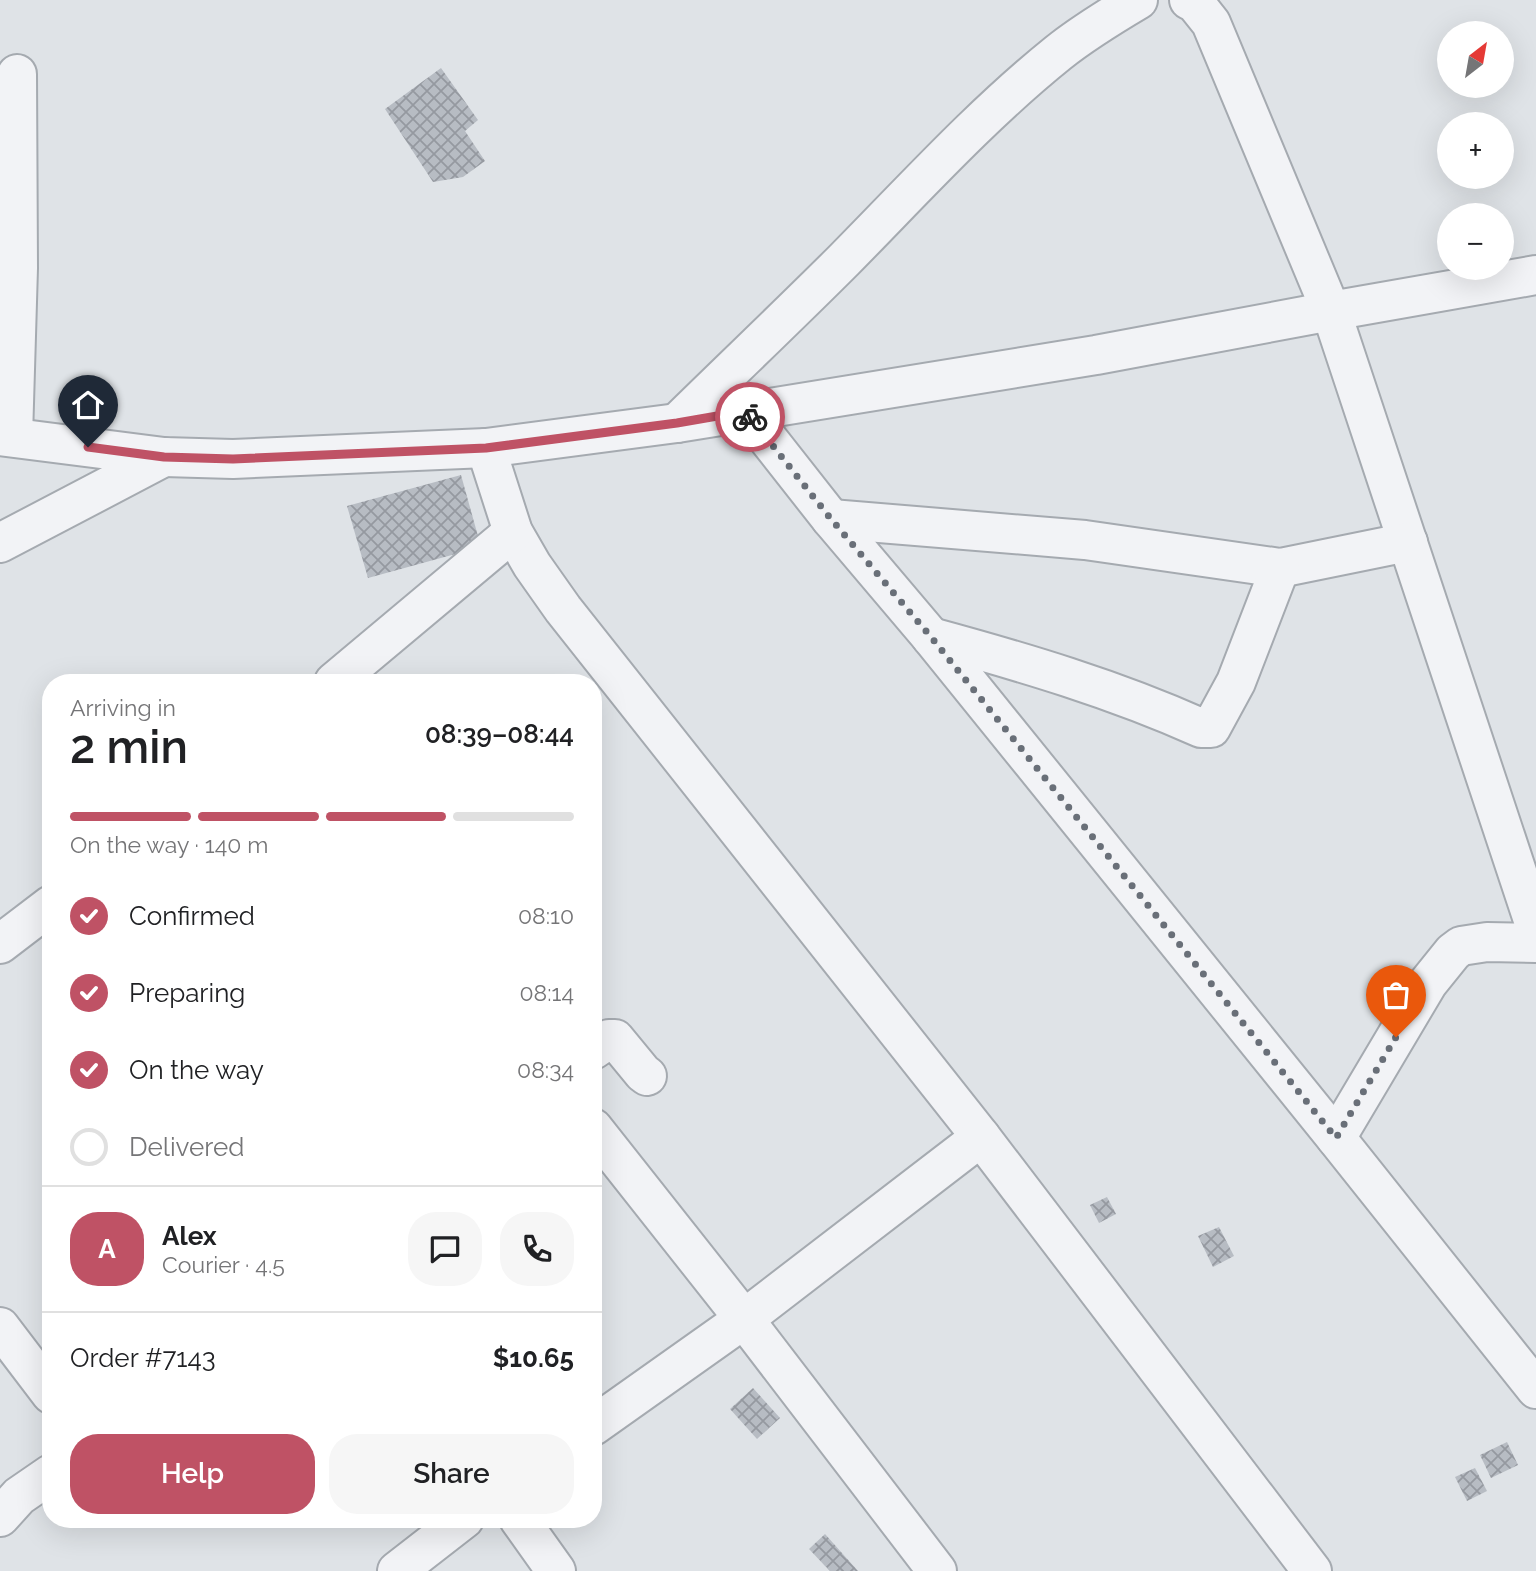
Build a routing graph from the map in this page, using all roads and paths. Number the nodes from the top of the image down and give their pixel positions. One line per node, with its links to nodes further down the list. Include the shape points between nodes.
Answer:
1 (1138, 0): 7 (street, via 1059,52 994,109)
2 (1189, 0): 5 (street, via 1211,23)
3 (17, 74): 8 (street, via 19,268)
4 (1536, 275): 5 (street)
5 (1331, 311): 6 (street, via 1096,355); 13 (street)
6 (746, 411): 7 (street); 11 (street)
7 (677, 423): 9 (street)
8 (6, 437): 10 (street)
9 (486, 448): 10 (street, via 272,458); 12 (street)
10 (164, 457): 14 (street)
11 (831, 519): 15 (street, via 1085,540); 16 (street)
12 (513, 532): 17 (street); 24 (street, via 563,610)
13 (1408, 542): 15 (street); 19 (street)
14 (0, 543)
15 (1280, 568): 16 (street, via 1236,682 1211,728 1118,694)
16 (931, 637): 25 (street)
17 (344, 674)
18 (42, 912): 21 (street)
19 (1536, 929)
20 (1536, 943): 25 (street, via 1487,942 1453,952 1428,983)
21 (0, 944)
22 (602, 1044): 23 (street, via 615,1039)
23 (647, 1076)
24 (981, 1137): 27 (street); 39 (street)
25 (1336, 1138): 30 (street)
26 (602, 1139): 27 (street)
27 (744, 1319): 31 (street); 38 (street)
28 (0, 1327): 29 (street)
29 (42, 1382)
30 (1536, 1390)
31 (602, 1420)
32 (42, 1480): 33 (street)
33 (0, 1517)
34 (452, 1528): 36 (street)
35 (525, 1528): 37 (street)
36 (397, 1571)
37 (556, 1571)
38 (937, 1571)
39 (1312, 1571)

